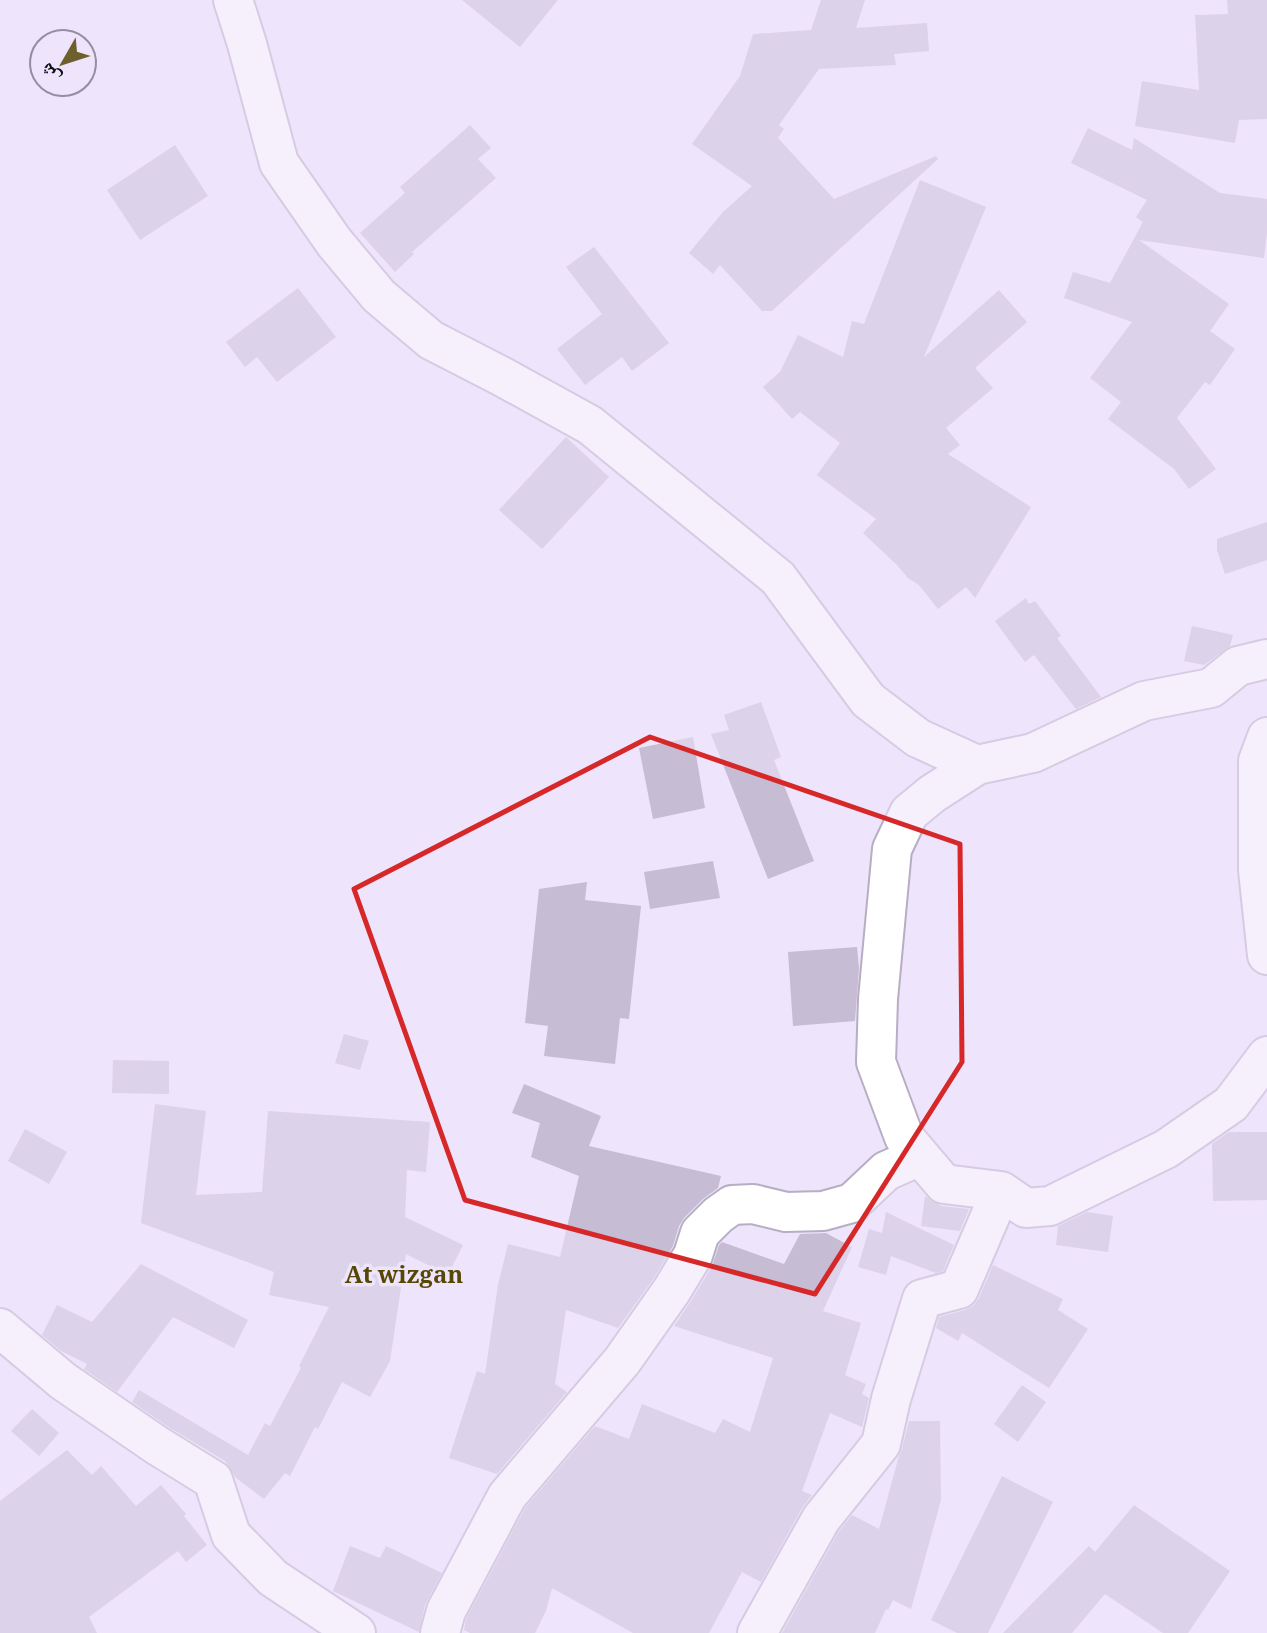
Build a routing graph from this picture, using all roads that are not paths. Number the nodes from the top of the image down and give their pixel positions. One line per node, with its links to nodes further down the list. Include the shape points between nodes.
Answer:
1 (233, 0): 4 (street, via 279,163 334,242 379,296 431,340 590,425 778,579 868,700 918,738)
2 (1267, 659): 4 (street, via 1238,666 1211,688 1144,701 1033,753)
3 (1267, 737): 5 (street, via 1258,761 1258,870)
4 (977, 765): 7 (street, via 909,813 892,849 876,1062 904,1137)
5 (1267, 955)
6 (1267, 1056): 8 (street, via 1231,1104 1166,1149 1050,1206 1026,1208)
7 (920, 1156): 8 (street, via 944,1184); 11 (street, via 886,1171 852,1203 823,1211 786,1212 753,1204 732,1205 718,1215 700,1233 672,1290 622,1361 507,1496 446,1611)
8 (1001, 1191): 12 (street, via 958,1289 922,1299 881,1444 821,1519)
9 (0, 1328): 10 (street, via 63,1381 213,1480 231,1535 274,1578)
10 (356, 1633)
11 (440, 1633)
12 (757, 1633)

